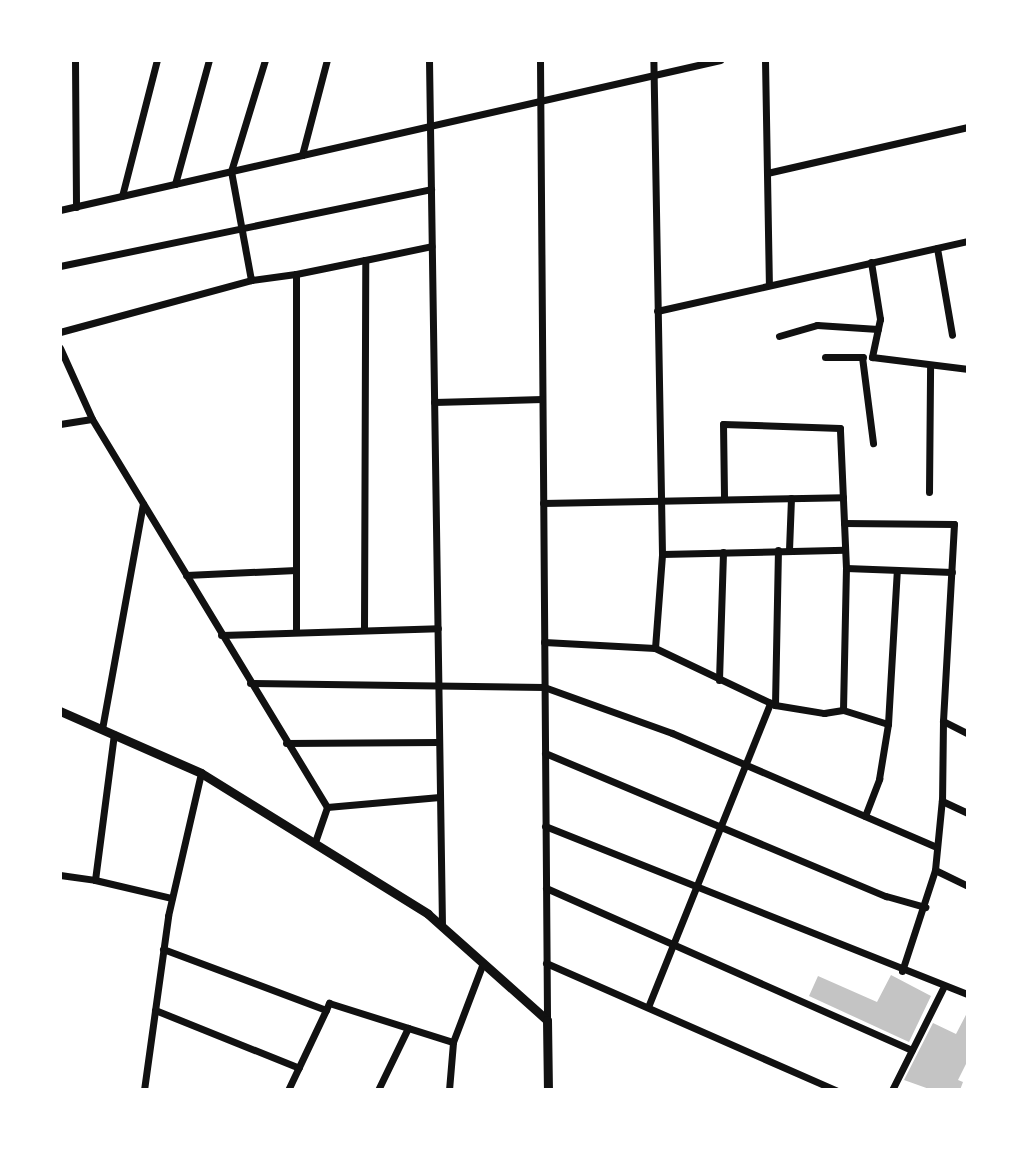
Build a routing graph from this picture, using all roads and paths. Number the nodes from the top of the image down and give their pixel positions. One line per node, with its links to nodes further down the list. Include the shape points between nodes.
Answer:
1 (75, 60): 21 (street)
2 (157, 60): 20 (street)
3 (209, 60): 18 (street)
4 (265, 60): 16 (street)
5 (327, 60): 15 (street)
6 (429, 60): 13 (street)
7 (540, 60): 12 (street)
8 (653, 60): 11 (street)
9 (720, 60): 11 (street)
10 (765, 60): 17 (street)
11 (653, 75): 12 (street); 33 (street)
12 (540, 101): 13 (street); 44 (street)
13 (430, 126): 15 (street); 19 (street)
14 (968, 127): 17 (street)
15 (302, 155): 16 (street)
16 (231, 171): 18 (street); 23 (street)
17 (767, 173): 32 (street)
18 (175, 184): 20 (street)
19 (431, 189): 23 (street); 25 (street)
20 (122, 196): 21 (street)
21 (76, 207): 22 (street)
22 (60, 210)
23 (241, 225): 29 (street); 31 (street)
24 (968, 241): 26 (street)
25 (432, 246): 27 (street); 45 (street)
26 (937, 248): 28 (street); 36 (street)
27 (365, 260): 30 (street); 68 (street)
28 (871, 262): 32 (street); 34 (street)
29 (60, 266)
30 (296, 274): 31 (street); 63 (street)
31 (251, 280): 35 (street)
32 (769, 285): 33 (street)
33 (657, 311): 53 (street)
34 (878, 329): 37 (street, via 817,325); 41 (street)
35 (60, 332)
36 (952, 335)
37 (779, 336)
38 (60, 348): 46 (street)
39 (825, 357): 40 (street)
40 (862, 357): 41 (street); 48 (street)
41 (872, 357): 42 (street)
42 (930, 365): 43 (street); 49 (street)
43 (968, 369)
44 (542, 399): 45 (street); 54 (street)
45 (434, 402): 67 (street)
46 (92, 419): 47 (street); 55 (street)
47 (60, 424)
48 (873, 443)
49 (929, 492)
50 (843, 497): 51 (street); 52 (street, via 840,428 723,424); 56 (street)
51 (791, 498): 52 (street); 58 (street)
52 (724, 499): 53 (street)
53 (661, 500): 54 (street); 61 (street)
54 (543, 503): 71 (street)
55 (143, 504): 66 (street); 82 (street)
56 (844, 523): 59 (street); 65 (street, via 954,524)
57 (778, 550): 58 (street); 60 (street); 77 (street)
58 (789, 550): 59 (street)
59 (845, 550): 62 (street)
60 (723, 552): 61 (street); 73 (street)
61 (662, 554): 72 (street)
62 (846, 568): 64 (street); 78 (street)
63 (296, 570): 66 (street); 69 (street)
64 (897, 570): 65 (street); 81 (street)
65 (952, 572): 80 (street)
66 (186, 575): 70 (street)
67 (438, 628): 68 (street); 75 (street)
68 (364, 630): 69 (street)
69 (296, 632): 70 (street)
70 (221, 635): 74 (street)
71 (544, 642): 72 (street); 76 (street)
72 (655, 648): 73 (street)
73 (719, 680): 77 (street)
74 (250, 683): 75 (street); 86 (street)
75 (438, 684): 76 (street); 85 (street)
76 (544, 687): 87 (street); 88 (street)
77 (772, 704): 78 (street, via 824,713); 88 (street)
78 (843, 710): 81 (street)
79 (60, 711): 82 (street)
80 (943, 721): 84 (street); 91 (street)
81 (888, 724): 94 (street, via 879,779)
82 (102, 729): 83 (street)
83 (114, 734): 89 (street); 101 (street)
84 (968, 734)
85 (439, 742): 86 (street); 90 (street)
86 (286, 743): 92 (street)
87 (545, 753): 95 (street); 96 (street)
88 (746, 765): 94 (street); 95 (street)
89 (201, 773): 97 (street); 105 (street)
90 (440, 797): 92 (street); 107 (street)
91 (942, 799): 93 (street); 98 (street)
92 (327, 807): 97 (street)
93 (968, 813)
94 (865, 816): 98 (street)
95 (722, 824): 103 (street); 106 (street, via 886,896)
96 (545, 826): 103 (street); 104 (street)
97 (315, 842): 107 (street)
98 (937, 847): 99 (street)
99 (935, 870): 102 (street); 106 (street)
100 (60, 875): 101 (street)
101 (95, 880): 105 (street)
102 (968, 886)
103 (695, 887): 108 (street); 112 (street)
104 (546, 888): 108 (street); 111 (street)
105 (172, 898): 109 (street)
106 (925, 907): 112 (street)
107 (442, 927): 110 (street)
108 (673, 944): 115 (street); 121 (street)
109 (163, 949): 116 (street); 117 (street)
110 (483, 963): 118 (street); 120 (street)
111 (546, 963): 115 (street); 118 (street)
112 (902, 971): 113 (street)
113 (944, 986): 114 (street); 121 (street)
114 (968, 994)
115 (648, 1007): 128 (street)
116 (155, 1010): 122 (street); 123 (street)
117 (326, 1010): 119 (street, via 329,1003); 122 (street)
118 (547, 1020): 127 (street)
119 (408, 1028): 120 (street); 125 (street)
120 (453, 1042): 126 (street)
121 (912, 1050): 129 (street)
122 (299, 1068): 124 (street)
123 (144, 1090)
124 (288, 1090)
125 (378, 1090)
126 (449, 1090)
127 (548, 1090)
128 (836, 1090)
129 (892, 1090)

